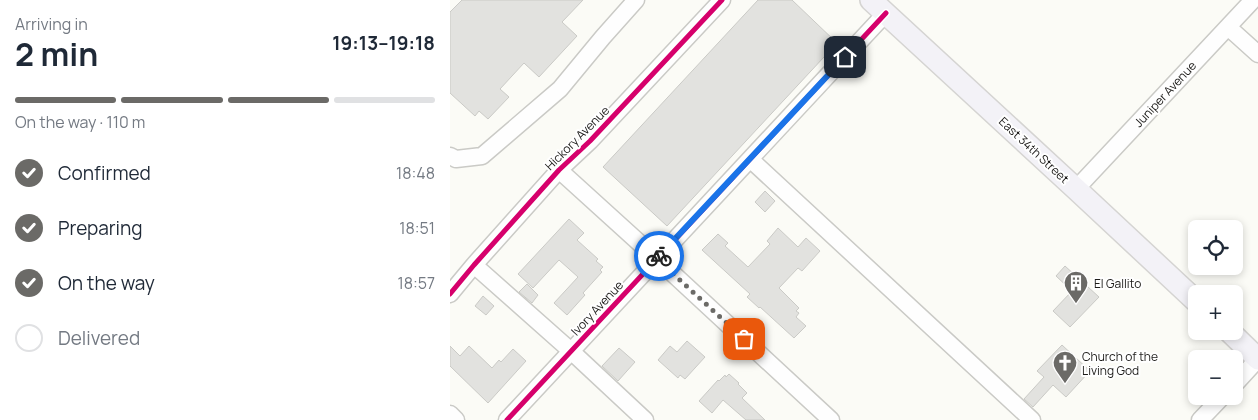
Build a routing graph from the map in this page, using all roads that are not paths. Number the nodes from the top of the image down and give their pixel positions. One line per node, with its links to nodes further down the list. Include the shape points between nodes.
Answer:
1 (636, 0): 7 (street, via 560,89 482,156 456,159)
2 (722, 0): 9 (street, Hickory Avenue)
3 (1253, 0): 5 (street, Juniper Avenue)
4 (879, 7): 8 (street, Ivory Avenue); 10 (main road, East 34th Street)
5 (1228, 27): 6 (street); 10 (street, Juniper Avenue)
6 (1258, 54)
7 (450, 156)
8 (750, 159): 11 (street, Ivory Avenue); 25 (street)
9 (559, 170): 11 (street); 12 (street, Hickory Avenue)
10 (1076, 188): 13 (main road, East 34th Street)
11 (656, 258): 16 (street, Ivory Avenue); 24 (street)
12 (474, 265): 14 (street, Hickory Avenue); 16 (street)
13 (1188, 293)
14 (450, 294)
15 (1238, 340): 17 (main road)
16 (571, 351): 22 (street, Ivory Avenue); 23 (street)
17 (1258, 359): 18 (street)
18 (1243, 375)
19 (1214, 405): 26 (street)
20 (450, 414): 21 (street)
21 (456, 420)
22 (507, 420)
23 (645, 420)
24 (831, 420)
25 (1032, 420)
26 (1200, 420)

